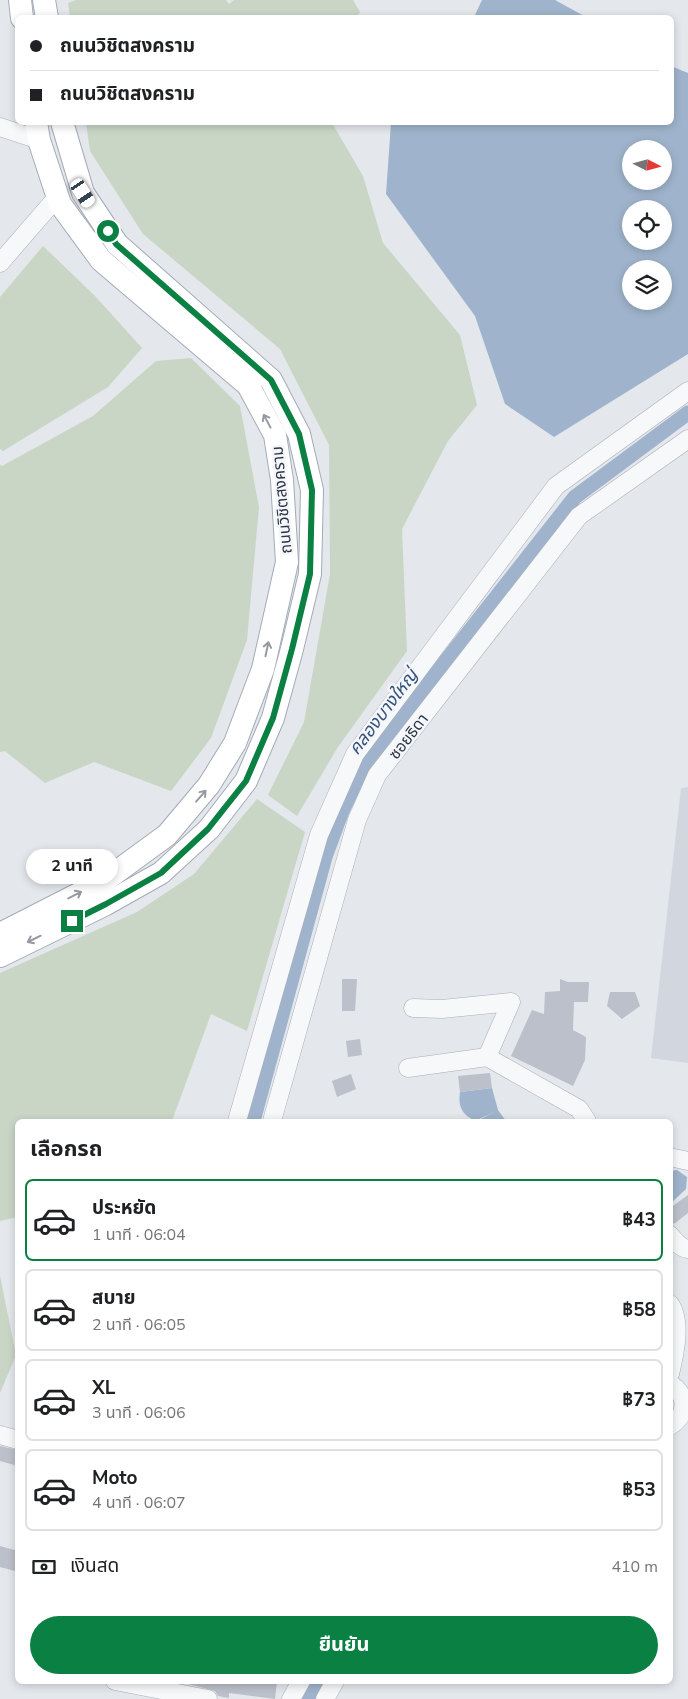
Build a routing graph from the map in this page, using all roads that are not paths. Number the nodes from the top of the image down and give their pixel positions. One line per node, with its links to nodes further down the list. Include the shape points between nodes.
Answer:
1 (20, 0): 3 (main road)
2 (44, 0): 4 (main road)
3 (22, 15)
4 (46, 15)
5 (63, 125): 13 (main road, ถนนวิชิตสงคราม, one-way to 13, via 83,193 116,244 271,380 299,434 312,490 310,574 273,718 246,781 208,829 161,873)
6 (0, 127): 7 (street)
7 (38, 131): 8 (main road, ถนนวิชิตสงคราม)
8 (58, 196): 9 (street); 12 (main road, ถนนวิชิตสงคราม, one-way to 8, via 104,880 167,835 209,785 235,743 263,669 286,562 282,480 275,435 248,385 101,260 60,204)
9 (0, 263)
10 (688, 391): 17 (street, via 556,486 354,754 320,835)
11 (688, 439): 18 (street, ซอยธิดา, via 579,516 376,776 357,820)
12 (0, 934)
13 (0, 956)
14 (414, 1008): 15 (street, via 442,1009 511,1002)
15 (487, 1057): 16 (street); 19 (street, via 579,1109)
16 (408, 1068)
17 (238, 1119)
18 (273, 1119)
19 (586, 1119)
20 (673, 1158): 21 (street)
21 (688, 1161)
22 (673, 1239): 23 (street)
23 (688, 1248)
24 (673, 1311): 25 (street, via 676,1340)
25 (673, 1357)
26 (673, 1386): 27 (street, via 682,1395)
27 (686, 1411): 28 (street)
28 (673, 1424)
29 (0, 1435): 30 (street)
30 (15, 1439)
31 (131, 1684): 34 (street)
32 (299, 1684): 35 (street)
33 (333, 1684): 36 (street)
34 (208, 1699)
35 (291, 1699)
36 (325, 1699)

